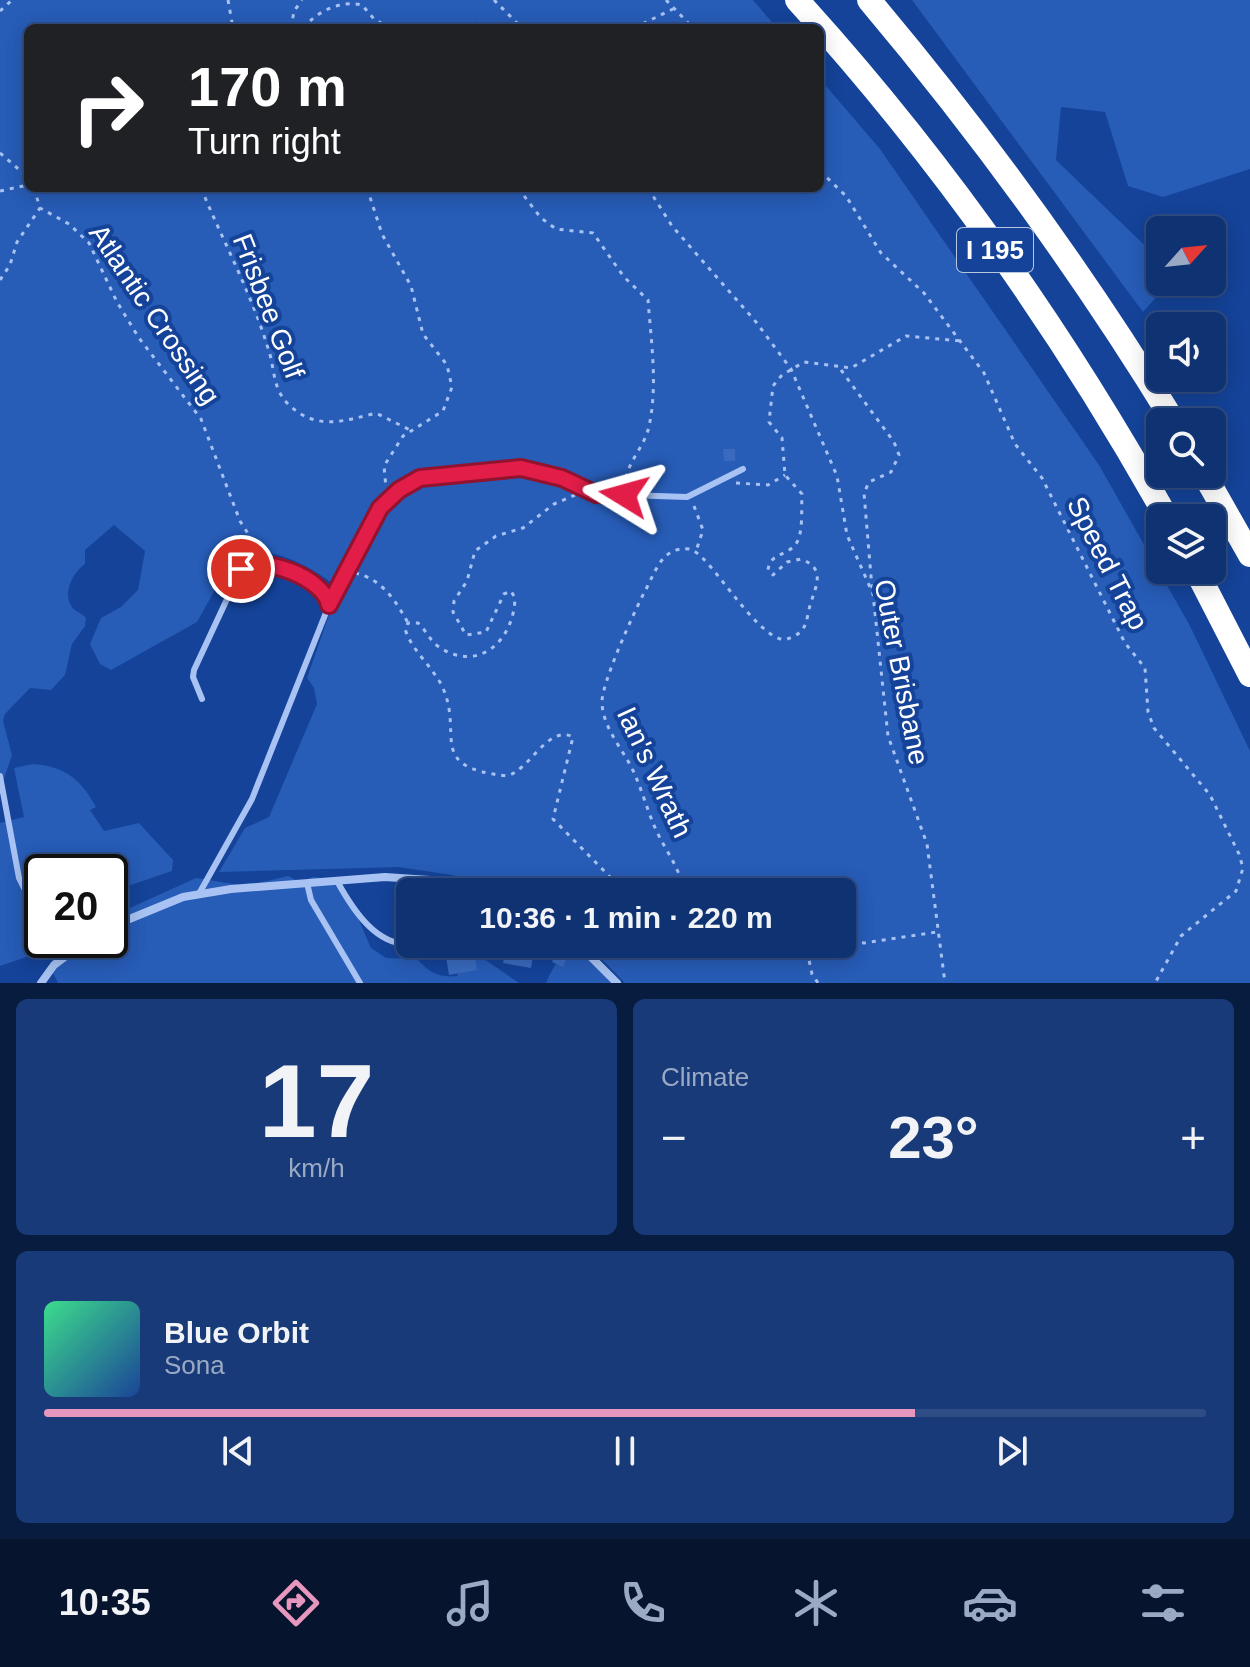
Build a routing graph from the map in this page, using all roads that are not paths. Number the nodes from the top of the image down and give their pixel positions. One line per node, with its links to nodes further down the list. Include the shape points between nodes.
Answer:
1 (797, 0): 3 (highway, I 195)
2 (869, 0): 5 (highway, I 195, via 1032,207)
3 (817, 24)
4 (824, 32): 8 (highway, I 195, via 995,249)
5 (1165, 408)
6 (743, 469): 11 (lane, via 687,497 591,493 546,473 511,468 433,475 409,483 380,508)
7 (1212, 488): 9 (highway)
8 (1159, 504)
9 (1250, 555)
10 (1203, 584): 12 (highway)
11 (329, 605): 13 (lane, via 320,586 267,563 246,566 236,576 194,670); 19 (lane, via 252,799)
12 (1250, 675)
13 (202, 699)
14 (0, 776): 18 (lane)
15 (396, 879): 16 (street)
16 (337, 881): 17 (street); 21 (lane, via 380,936)
17 (307, 883): 19 (street); 25 (lane, via 311,900)
18 (24, 888)
19 (200, 892): 20 (street)
20 (128, 919)
21 (396, 942)
22 (62, 958): 24 (street)
23 (592, 958): 26 (street)
24 (44, 980)
25 (360, 983)
26 (617, 983)

